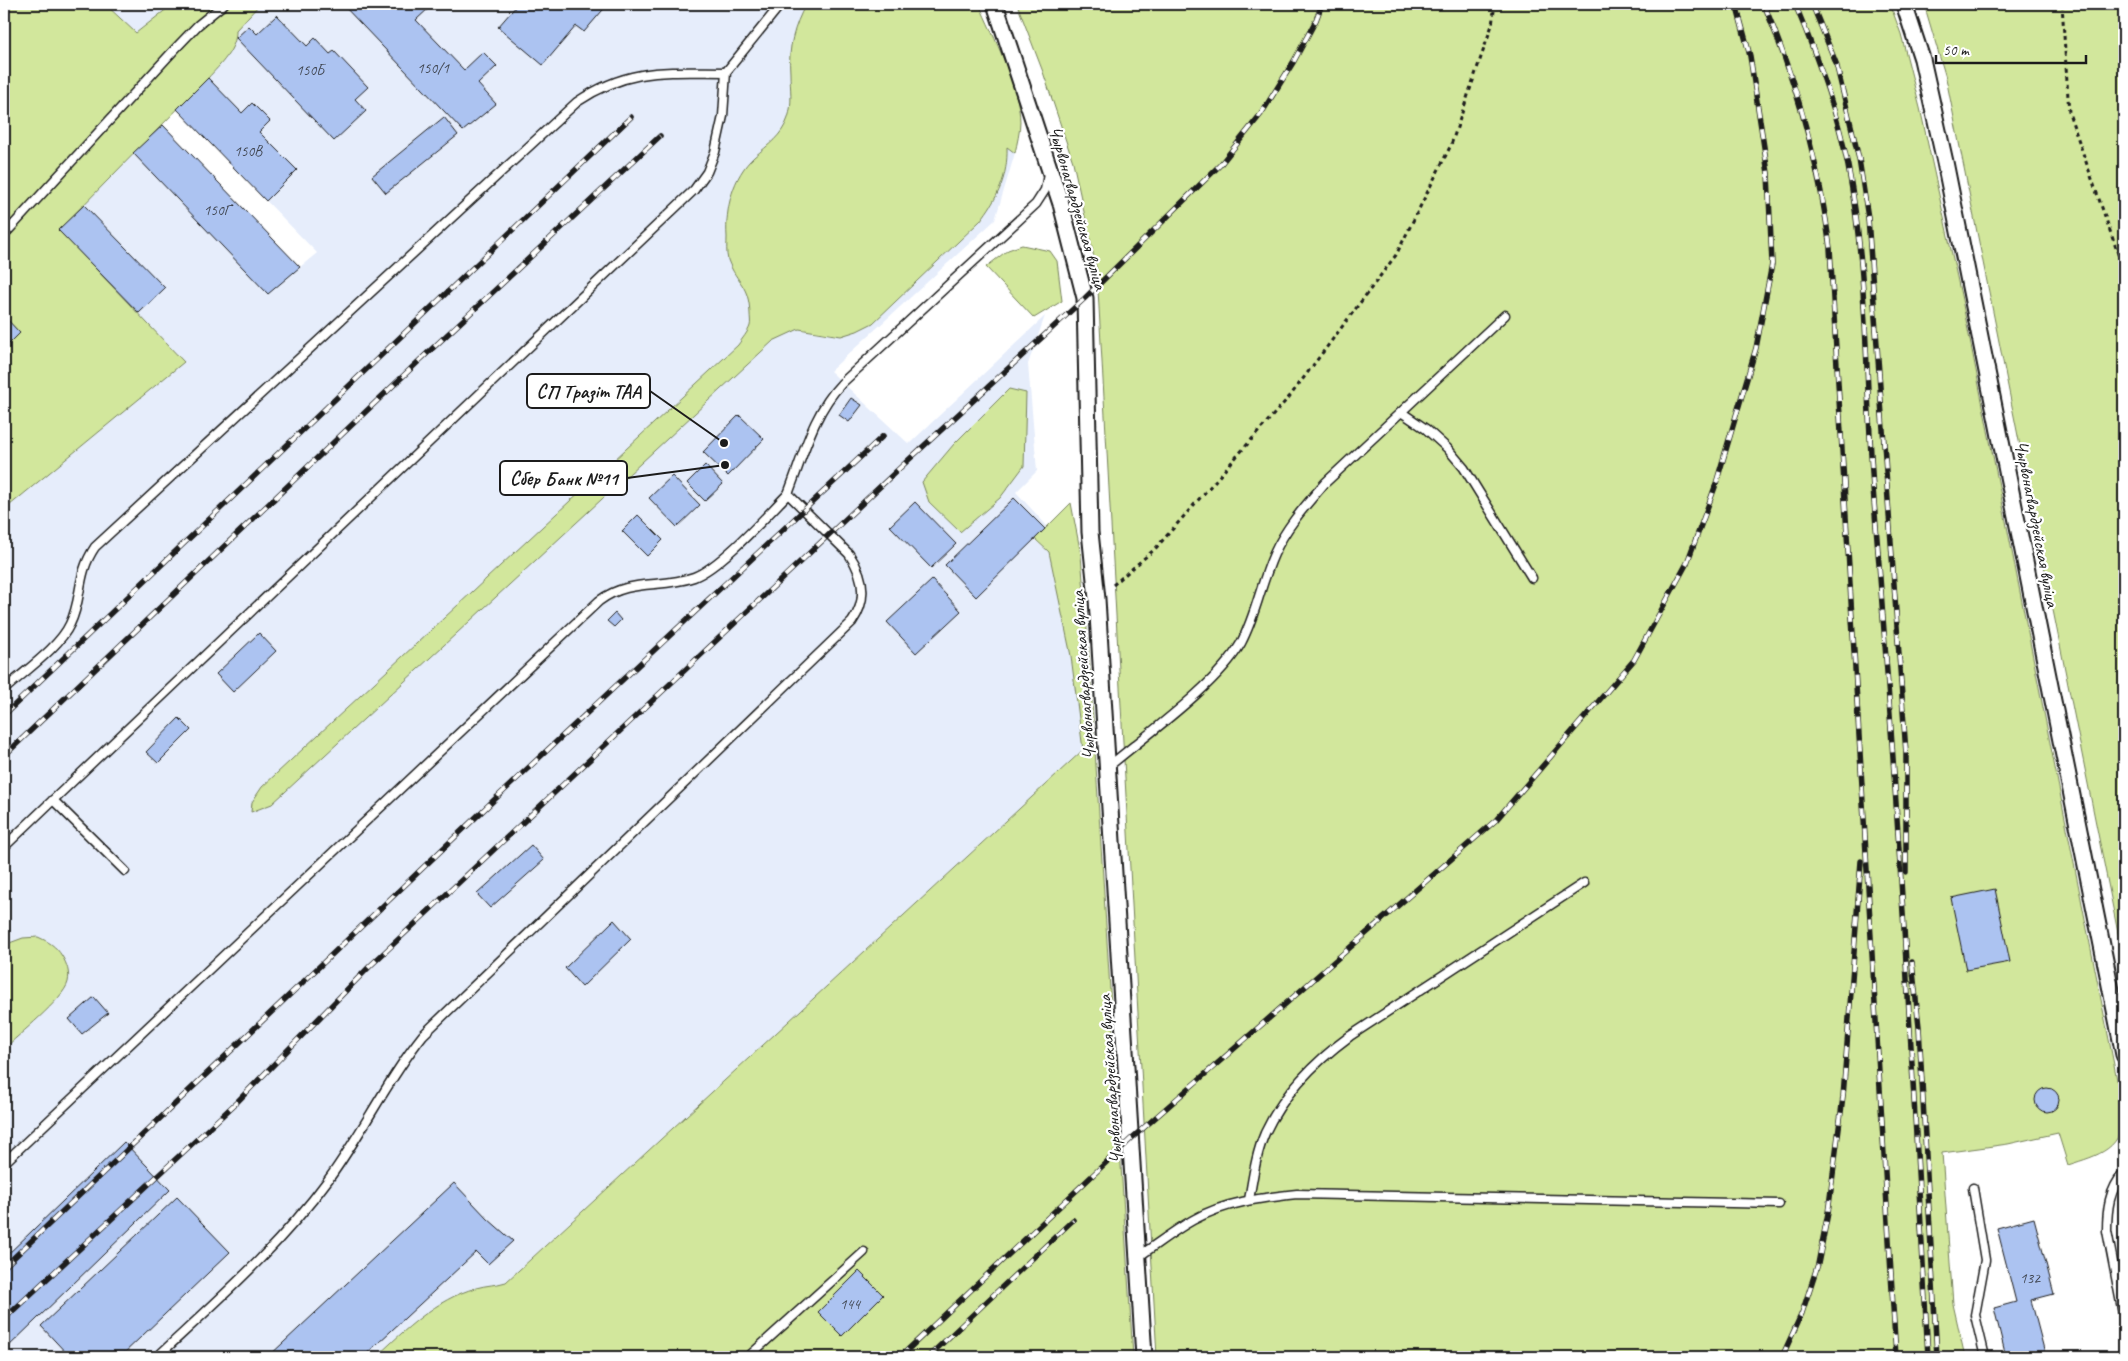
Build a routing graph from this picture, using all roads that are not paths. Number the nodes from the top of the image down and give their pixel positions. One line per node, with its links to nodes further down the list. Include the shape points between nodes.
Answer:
1 (224, 4): 7 (lane, via 186,37)
2 (781, 4): 5 (lane)
3 (995, 4): 6 (street, Чырвонагвардзейская вуліца)
4 (1904, 4): 18 (street, Чырвонагвардзейская вуліца, via 1922,59 1945,162)
5 (726, 72): 12 (lane, via 636,74 615,80 576,102 95,547 81,572 76,607 64,635); 14 (lane, via 723,116 715,152 707,172 694,190)
6 (1049, 170): 10 (lane, via 1045,190 1036,204 832,394 814,426); 13 (street, Чырвонагвардзейская вуліца, via 1071,240 1084,298 1090,532 1098,599)
7 (4, 235)
8 (1505, 315): 9 (lane)
9 (1401, 412): 11 (lane, via 1426,429 1464,468); 13 (lane, via 1325,483 1289,528 1274,553 1252,619 1224,666)
10 (788, 494): 19 (lane, via 708,570 682,580 630,586 599,601); 27 (lane, via 849,554 856,565 861,575 863,600 852,622 423,1034 351,1147 304,1212 243,1277)
11 (1532, 578)
12 (4, 690)
13 (1108, 767): 25 (street, Чырвонагвардзейская вуліца)
14 (52, 800): 15 (lane); 16 (lane)
15 (4, 847)
16 (125, 871)
17 (1584, 883): 22 (lane, via 1323,1056 1281,1107 1265,1133)
18 (2124, 1055)
19 (4, 1163)
20 (2124, 1173): 26 (lane, via 2110,1196 2108,1220)
21 (1973, 1188): 30 (lane, via 1985,1260 1975,1315)
22 (1249, 1200): 23 (lane, via 1297,1194 1340,1194); 25 (lane, via 1193,1220)
23 (1779, 1204)
24 (864, 1252): 28 (lane)
25 (1137, 1259): 29 (street, Чырвонагвардзейская вуліца)
26 (2124, 1319)
27 (157, 1357)
28 (748, 1357)
29 (1144, 1357)
30 (1985, 1357)

